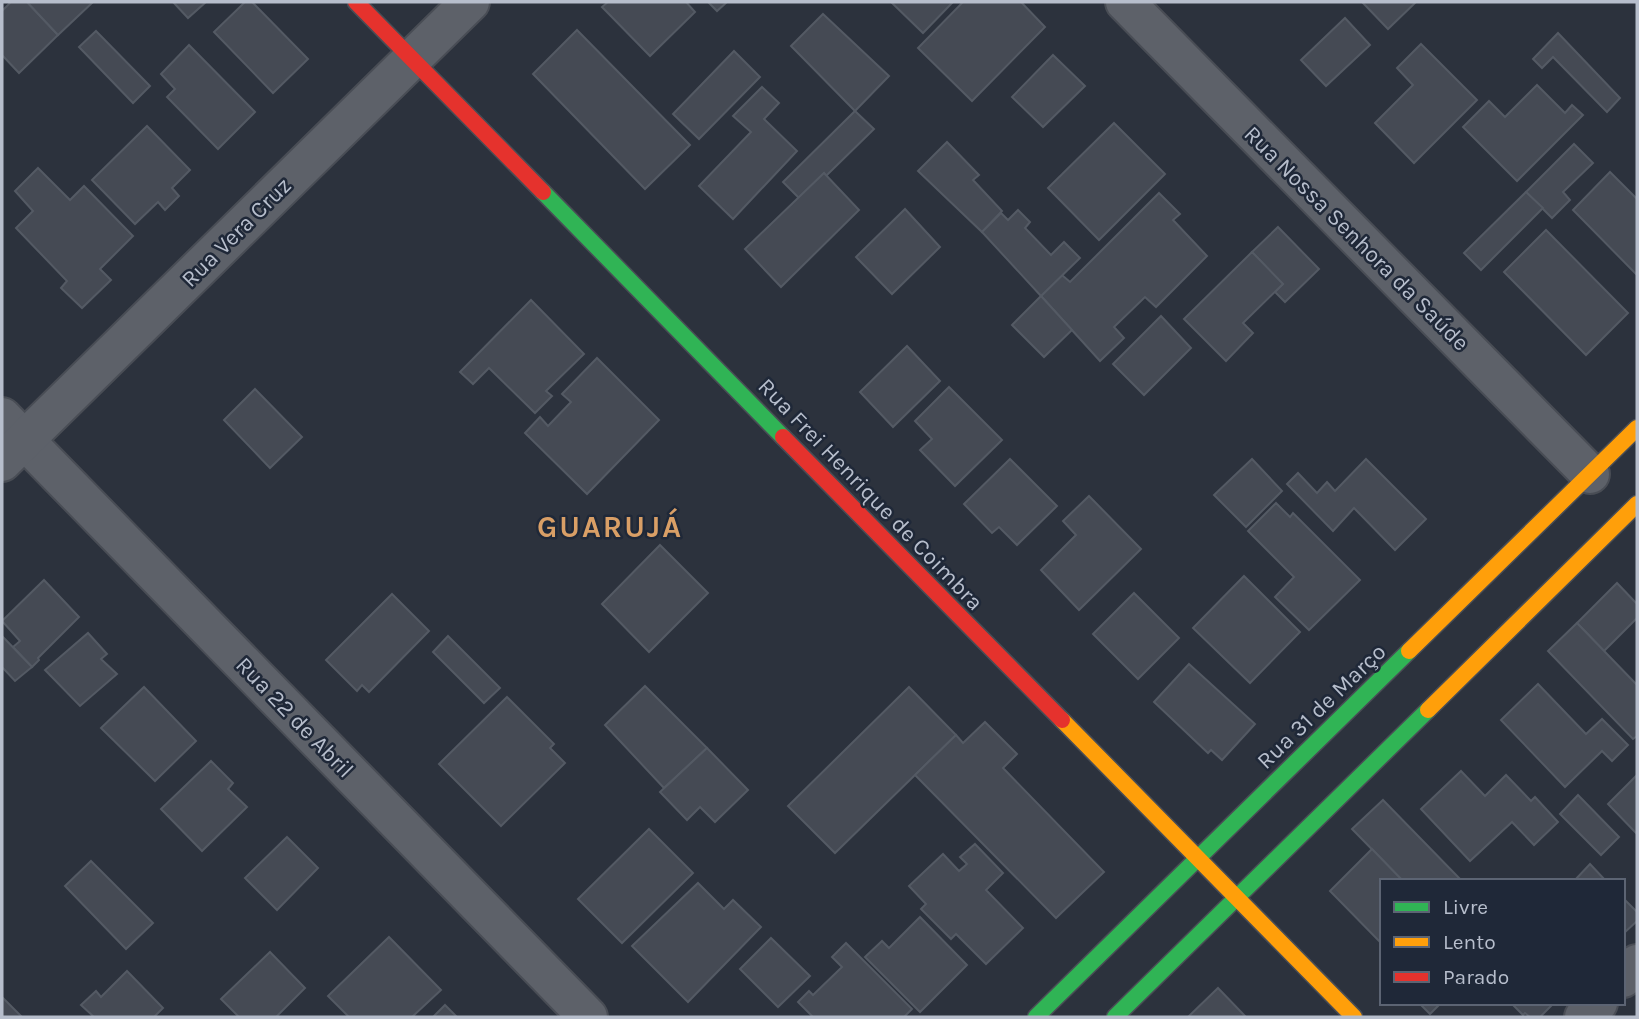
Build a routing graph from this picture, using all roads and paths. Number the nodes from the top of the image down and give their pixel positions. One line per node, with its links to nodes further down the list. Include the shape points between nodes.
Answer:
1 (356, 2): 4 (main road, Rua Frei Henrique de Coimbra)
2 (470, 2): 4 (street, Rua Vera Cruz)
3 (1125, 2): 7 (street, Rua Nossa Senhora da Saúde)
4 (412, 58): 6 (street, Rua Vera Cruz); 9 (main road, Rua Frei Henrique de Coimbra)
5 (1637, 428): 7 (main road, Rua 31 de Março)
6 (9, 439): 11 (street, Rua 22 de Abril)
7 (1590, 474): 9 (main road, Rua 31 de Março)
8 (1634, 514): 10 (main road)
9 (1198, 858): 10 (main road, Rua Frei Henrique de Coimbra); 12 (main road, Rua 31 de Março)
10 (1236, 898): 13 (main road); 14 (main road, Rua Frei Henrique de Coimbra)
11 (588, 1017)
12 (1036, 1017)
13 (1115, 1017)
14 (1354, 1017)

